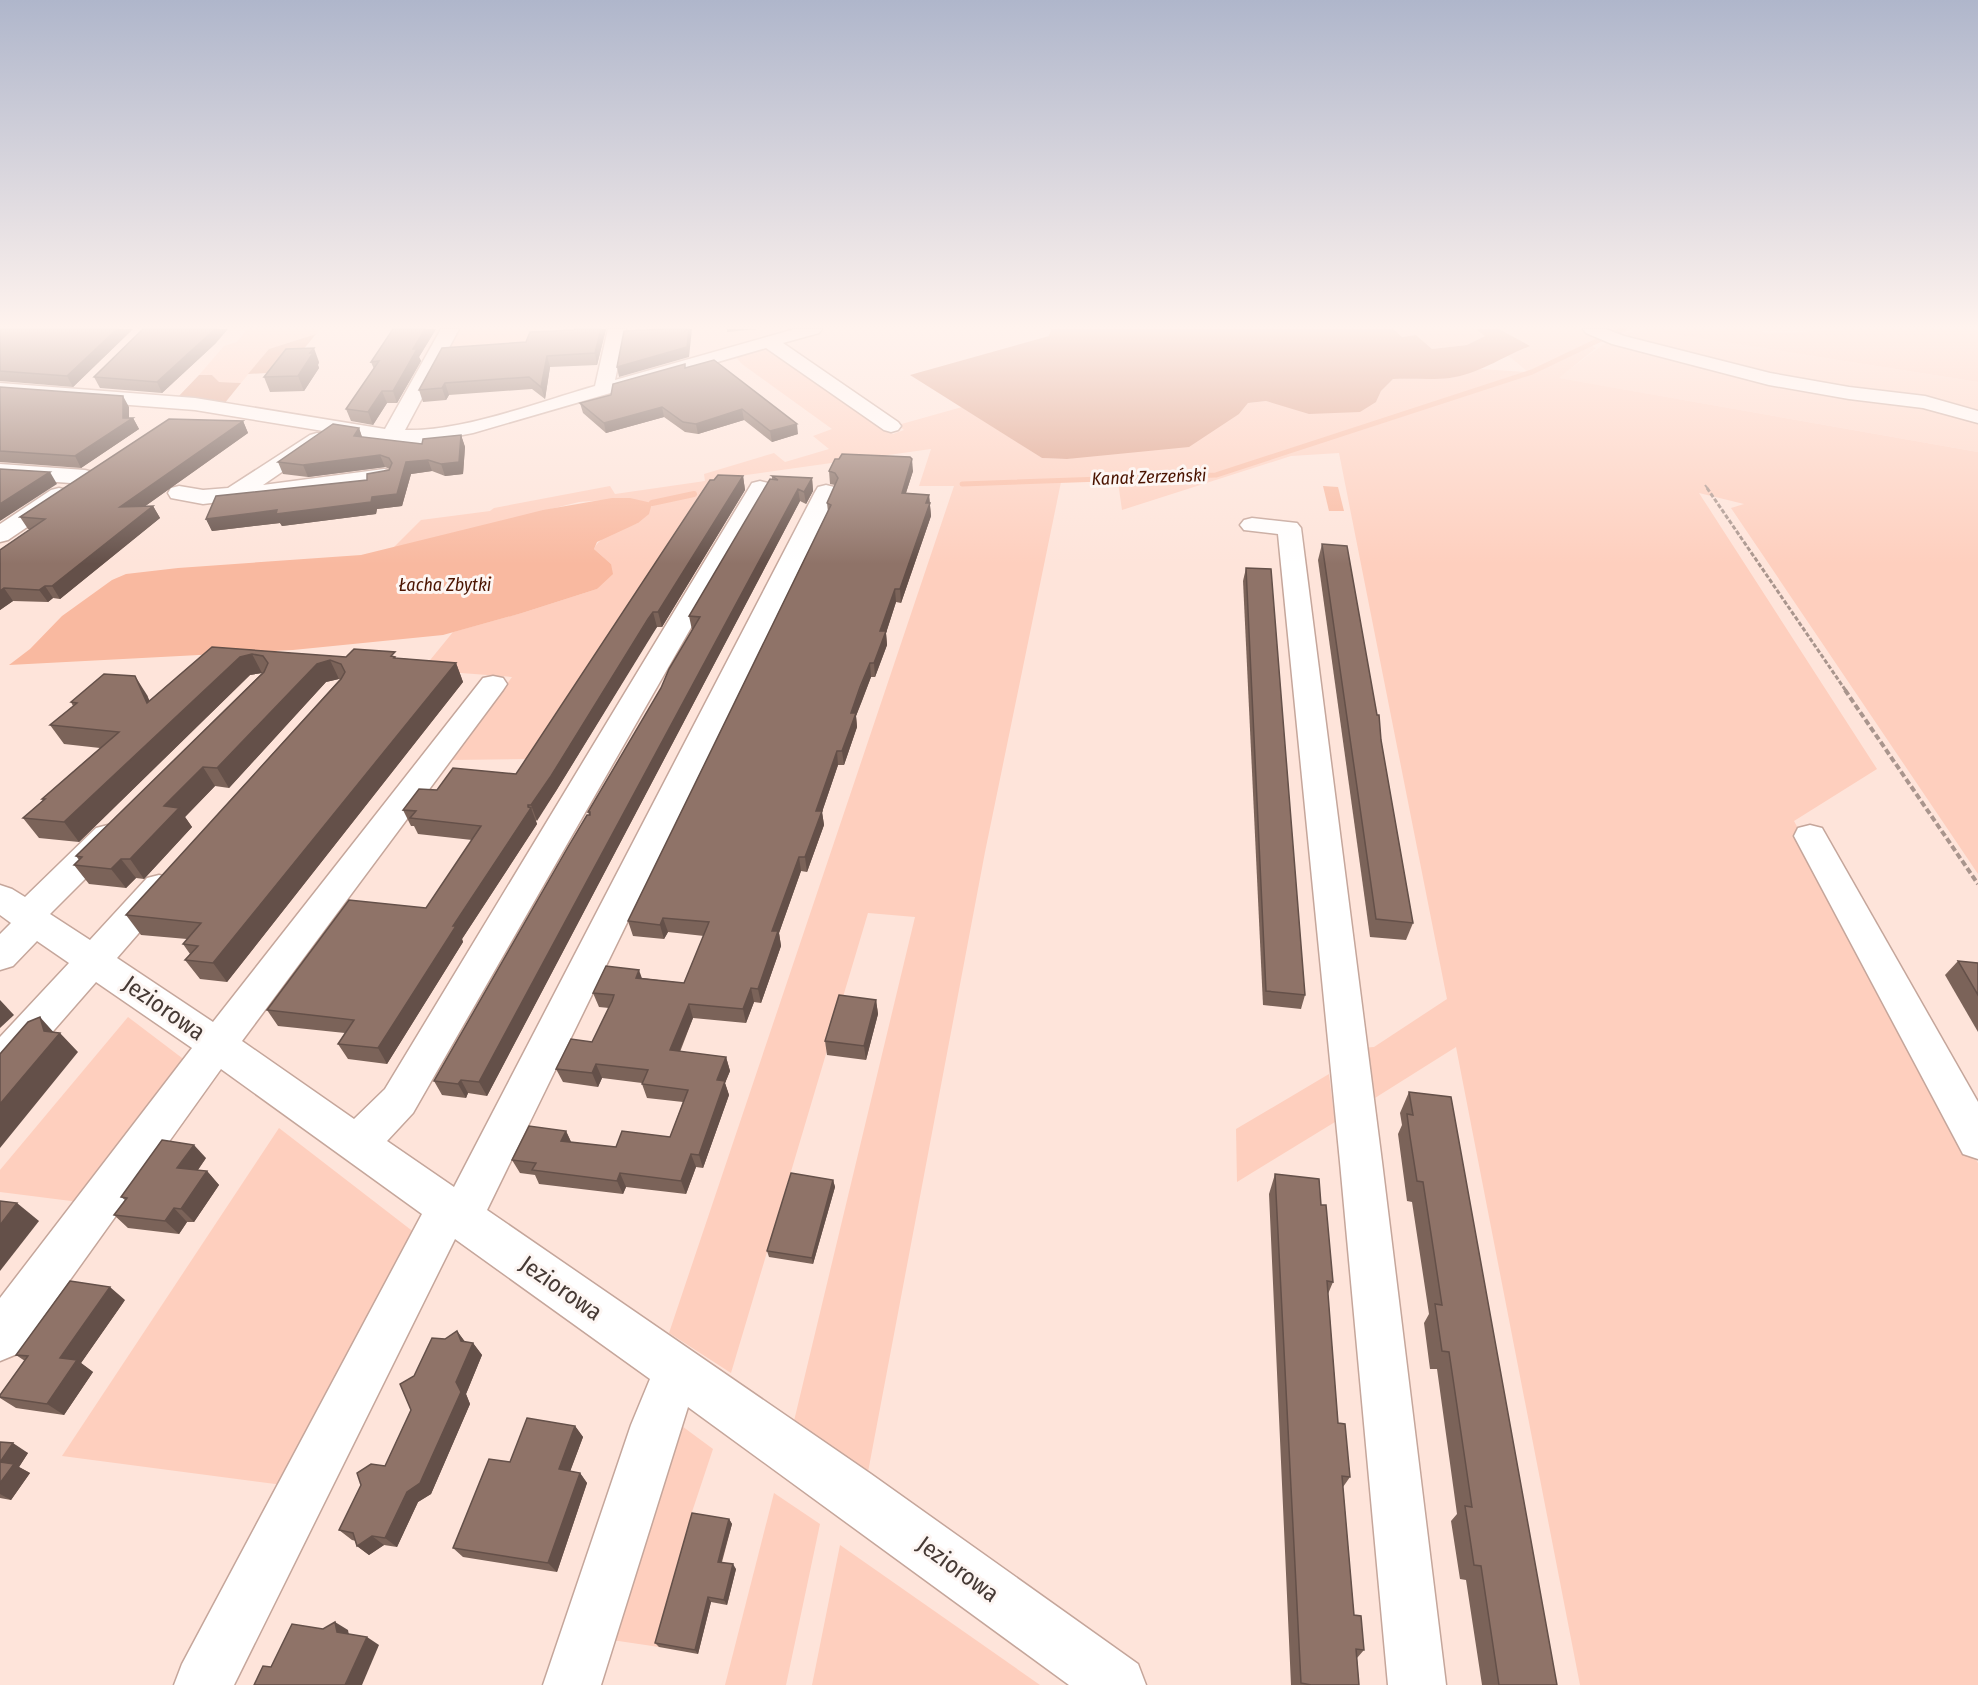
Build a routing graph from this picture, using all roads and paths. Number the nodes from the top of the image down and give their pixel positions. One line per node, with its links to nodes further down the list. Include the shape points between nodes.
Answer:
1 (189, 408): 8 (street)
2 (217, 408): 10 (street)
3 (407, 408): 11 (street)
4 (537, 408): 11 (street, via 458,430 421,437)
5 (864, 408): 9 (street)
6 (1945, 408): 7 (street)
7 (1978, 417)
8 (164, 424)
9 (891, 426)
10 (333, 427): 11 (street); 18 (street)
11 (392, 436)
12 (0, 471): 20 (street, via 94,471)
13 (384, 476): 18 (street)
14 (1705, 485): 25 (path)
15 (760, 488): 32 (street, via 399,1101)
16 (826, 492): 33 (street)
17 (179, 493): 18 (street, via 203,497)
18 (234, 495)
19 (1252, 525): 39 (street, via 1289,528)
20 (0, 535)
21 (493, 684): 29 (street)
22 (129, 815): 26 (street)
23 (1810, 836): 31 (street)
24 (181, 863): 28 (street)
25 (1978, 884)
26 (20, 912): 27 (street); 28 (street, Jeziorowa)
27 (0, 956)
28 (93, 960): 29 (street, Jeziorowa); 30 (street)
29 (217, 1046): 32 (street, Jeziorowa); 34 (street)
30 (0, 1064)
31 (1978, 1141)
32 (356, 1144): 33 (street, Jeziorowa)
33 (454, 1213): 35 (street, Jeziorowa); 36 (street)
34 (0, 1337)
35 (678, 1371): 37 (street, via 656,1425); 38 (street, Jeziorowa)
36 (203, 1685)
37 (572, 1685)
38 (1118, 1685)
39 (1417, 1685)

